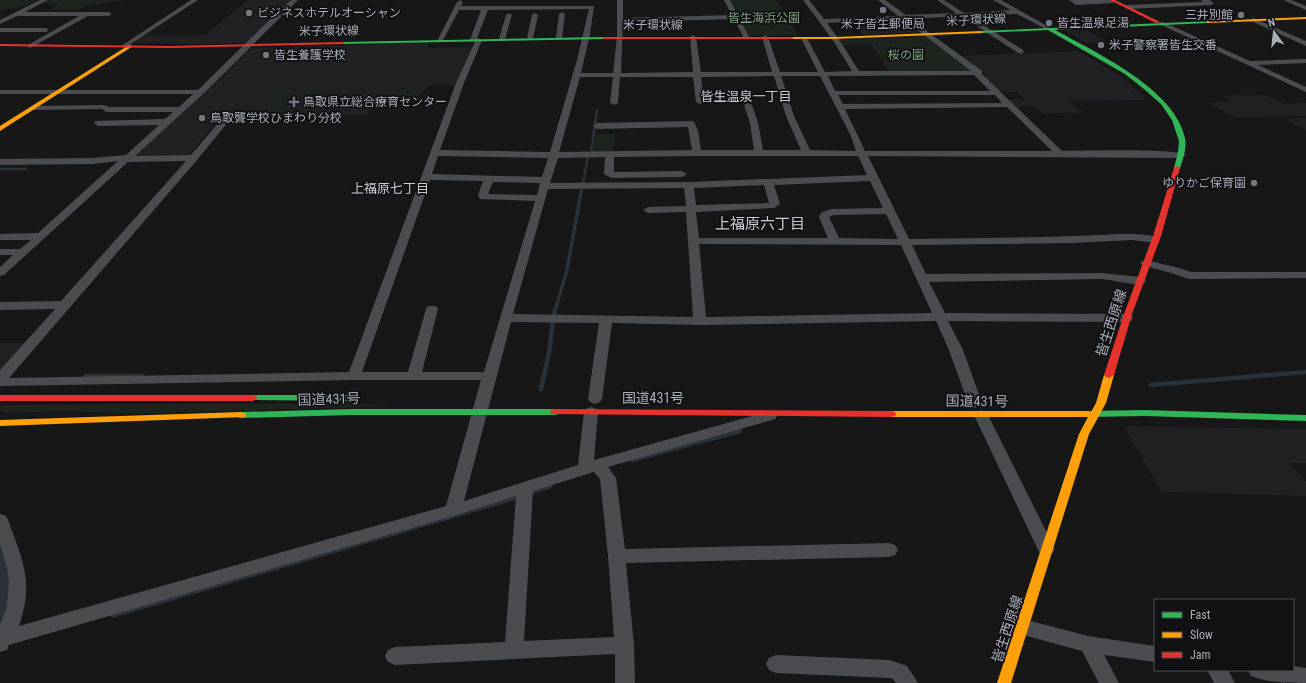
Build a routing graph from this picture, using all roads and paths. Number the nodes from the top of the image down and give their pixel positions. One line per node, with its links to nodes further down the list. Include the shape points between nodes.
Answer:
1 (45, 0): 23 (street)
2 (195, 0): 62 (street)
3 (295, 0): 59 (street)
4 (461, 0): 19 (street)
5 (620, 0): 35 (street)
6 (727, 0): 33 (street)
7 (806, 0): 36 (street)
8 (882, 0): 9 (street); 32 (street)
9 (893, 0)
10 (940, 0): 28 (street)
11 (996, 0): 22 (street)
12 (1072, 0): 13 (street)
13 (1113, 0): 18 (main road)
14 (1204, 0): 18 (street, via 1212,3)
15 (1286, 0): 21 (street)
16 (593, 3): 17 (street); 46 (street)
17 (563, 7): 20 (street); 27 (street)
18 (1127, 7): 39 (main road)
19 (457, 8): 20 (street); 30 (street)
20 (485, 8): 55 (street)
21 (1306, 8)
22 (1017, 12): 28 (street); 40 (street)
23 (16, 14): 24 (street); 38 (street)
24 (54, 14): 25 (street); 42 (street)
25 (86, 14): 26 (street); 61 (street)
26 (108, 14)
27 (562, 14): 51 (street, via 531,15); 52 (street)
28 (962, 14): 32 (street); 44 (street)
29 (509, 15): 54 (street)
30 (452, 16): 31 (street); 57 (street)
31 (463, 16)
32 (904, 17): 36 (street); 45 (street)
33 (737, 18): 35 (street); 49 (street)
34 (1304, 19): 37 (main road, 米子環状線)
35 (621, 20): 47 (street)
36 (822, 20): 53 (street)
37 (1253, 20): 39 (main road, 米子環状線); 58 (street)
38 (0, 22)
39 (1161, 23): 40 (main road, 米子環状線); 65 (street)
40 (1048, 28): 44 (main road, 米子環状線); 99 (main road, 皆生西原線, via 1123,70 1152,92 1166,107 1178,126 1182,138)
41 (0, 30): 42 (street)
42 (26, 30): 43 (street)
43 (46, 30)
44 (988, 31): 45 (main road, 米子環状線); 63 (street)
45 (928, 34): 53 (main road, 米子環状線); 68 (street)
46 (586, 37): 47 (main road, 米子環状線); 52 (main road, 米子環状線); 69 (street)
47 (620, 37): 48 (main road, 米子環状線); 70 (street)
48 (693, 37): 49 (main road, 米子環状線); 71 (street)
49 (746, 37): 50 (main road, 米子環状線)
50 (765, 37): 53 (main road, 米子環状線); 66 (street)
51 (530, 38): 52 (main road, 米子環状線); 54 (main road, 米子環状線)
52 (559, 38)
53 (835, 38): 67 (street)
54 (502, 39): 55 (main road, 米子環状線)
55 (476, 40): 57 (main road, 米子環状線); 93 (street)
56 (804, 40): 72 (street)
57 (440, 41): 59 (main road, 米子環状線)
58 (1306, 44)
59 (247, 45): 62 (main road, 米子環状線); 76 (street)
60 (1, 46): 61 (main road, 米子環状線)
61 (30, 46): 62 (main road, 米子環状線)
62 (127, 46): 75 (main road)
63 (1020, 52)
64 (1306, 61): 65 (street)
65 (1247, 64): 73 (street)
66 (776, 74): 71 (street); 72 (street); 92 (street, via 790,116)
67 (857, 74): 68 (street); 72 (street)
68 (978, 74): 78 (street)
69 (576, 75): 70 (street); 98 (street)
70 (616, 75): 71 (street); 80 (street)
71 (697, 75): 79 (street)
72 (822, 75): 77 (street)
73 (1306, 90)
74 (0, 92): 75 (street)
75 (59, 92): 76 (street); 84 (main road)
76 (200, 92): 85 (street)
77 (832, 93): 78 (street); 83 (street)
78 (997, 93): 82 (street)
79 (700, 102)
80 (614, 103)
81 (748, 105): 91 (street, via 754,123)
82 (1010, 105): 83 (street); 97 (street)
83 (839, 107): 95 (street)
84 (34, 108): 85 (street); 90 (main road)
85 (181, 109): 88 (street)
86 (114, 116): 88 (street, via 102,123)
87 (229, 116): 101 (street)
88 (166, 122): 100 (street)
89 (597, 126): 94 (street, via 690,123 694,130)
90 (0, 130)
91 (758, 152): 92 (street); 94 (street)
92 (806, 152): 95 (street)
93 (435, 153): 98 (street); 104 (street)
94 (697, 153): 103 (street)
95 (861, 153): 97 (street); 105 (street)
96 (610, 154): 98 (street); 103 (street); 103 (street, via 611,175)
97 (1060, 154): 99 (street)
98 (553, 155): 108 (street)
99 (1181, 155): 115 (main road, 皆生西原線)
100 (126, 158): 101 (street); 102 (street); 113 (street)
101 (194, 158): 126 (street)
102 (0, 162)
103 (682, 171): 107 (street); 108 (street); 111 (street)
104 (426, 178): 106 (street); 134 (street)
105 (874, 178): 107 (street); 112 (street)
106 (489, 179): 108 (street); 109 (street, via 484,197)
107 (768, 182): 111 (street, via 775,204 773,206)
108 (545, 183): 109 (street)
109 (541, 198): 130 (street)
110 (648, 210): 111 (street)
111 (692, 210): 116 (street)
112 (890, 211): 117 (street, via 826,214 824,217); 118 (street)
113 (41, 236): 114 (street); 120 (street)
114 (0, 237)
115 (1155, 240): 118 (street, via 1132,237); 121 (main road, 皆生西原線)
116 (694, 241): 117 (street); 133 (street)
117 (835, 242): 118 (street)
118 (904, 242): 124 (street)
119 (0, 252): 120 (street)
120 (24, 252): 122 (street)
121 (1146, 263): 123 (street, via 1189,276); 125 (main road, 皆生西原線)
122 (0, 273)
123 (1305, 275)
124 (922, 278): 125 (street, via 1102,276); 129 (street)
125 (1140, 282): 131 (main road, 皆生西原線)
126 (64, 305): 127 (street); 137 (street)
127 (0, 306)
128 (432, 309): 135 (street)
129 (941, 317): 131 (street); 133 (street); 142 (street)
130 (505, 318): 132 (street); 136 (street)
131 (1127, 318): 144 (main road, 皆生西原線, via 1101,403)
132 (606, 319): 133 (street); 141 (street)
133 (700, 321)
134 (354, 376): 135 (street); 137 (street)
135 (414, 376): 136 (street)
136 (489, 376): 140 (street)
137 (0, 380)
138 (0, 398): 139 (main road, 国道431号)
139 (359, 398)
140 (483, 401): 141 (main road, 国道431号); 146 (main road, 国道431号, via 351,412); 149 (street)
141 (594, 402): 143 (main road, 国道431号); 147 (street)
142 (977, 406): 143 (main road, 国道431号); 144 (main road, 国道431号); 151 (street)
143 (782, 413): 147 (street)
144 (1094, 414): 145 (main road, 国道431号); 151 (main road, 皆生西原線, via 1084,434)
145 (1306, 418)
146 (0, 423)
147 (592, 467): 148 (street); 153 (street, via 608,478)
148 (525, 488): 149 (street); 158 (street)
149 (453, 510): 155 (street)
150 (0, 520): 155 (street, via 19,579 13,617)
151 (1046, 549): 154 (main road, 皆生西原線)
152 (890, 550): 153 (street)
153 (617, 556): 157 (street)
154 (1023, 627): 156 (street); 167 (main road, 皆生西原線)
155 (1, 641)
156 (1088, 644): 159 (street); 168 (street)
157 (624, 645): 158 (street); 165 (street)
158 (514, 650): 160 (street)
159 (1154, 654)
160 (395, 656)
161 (776, 664): 166 (street, via 890,669 900,672)
162 (1218, 671): 169 (street)
163 (1265, 671): 164 (street)
164 (1306, 677)
165 (625, 683)
166 (908, 683)
167 (1004, 683)
168 (1109, 683)
169 (1225, 683)

